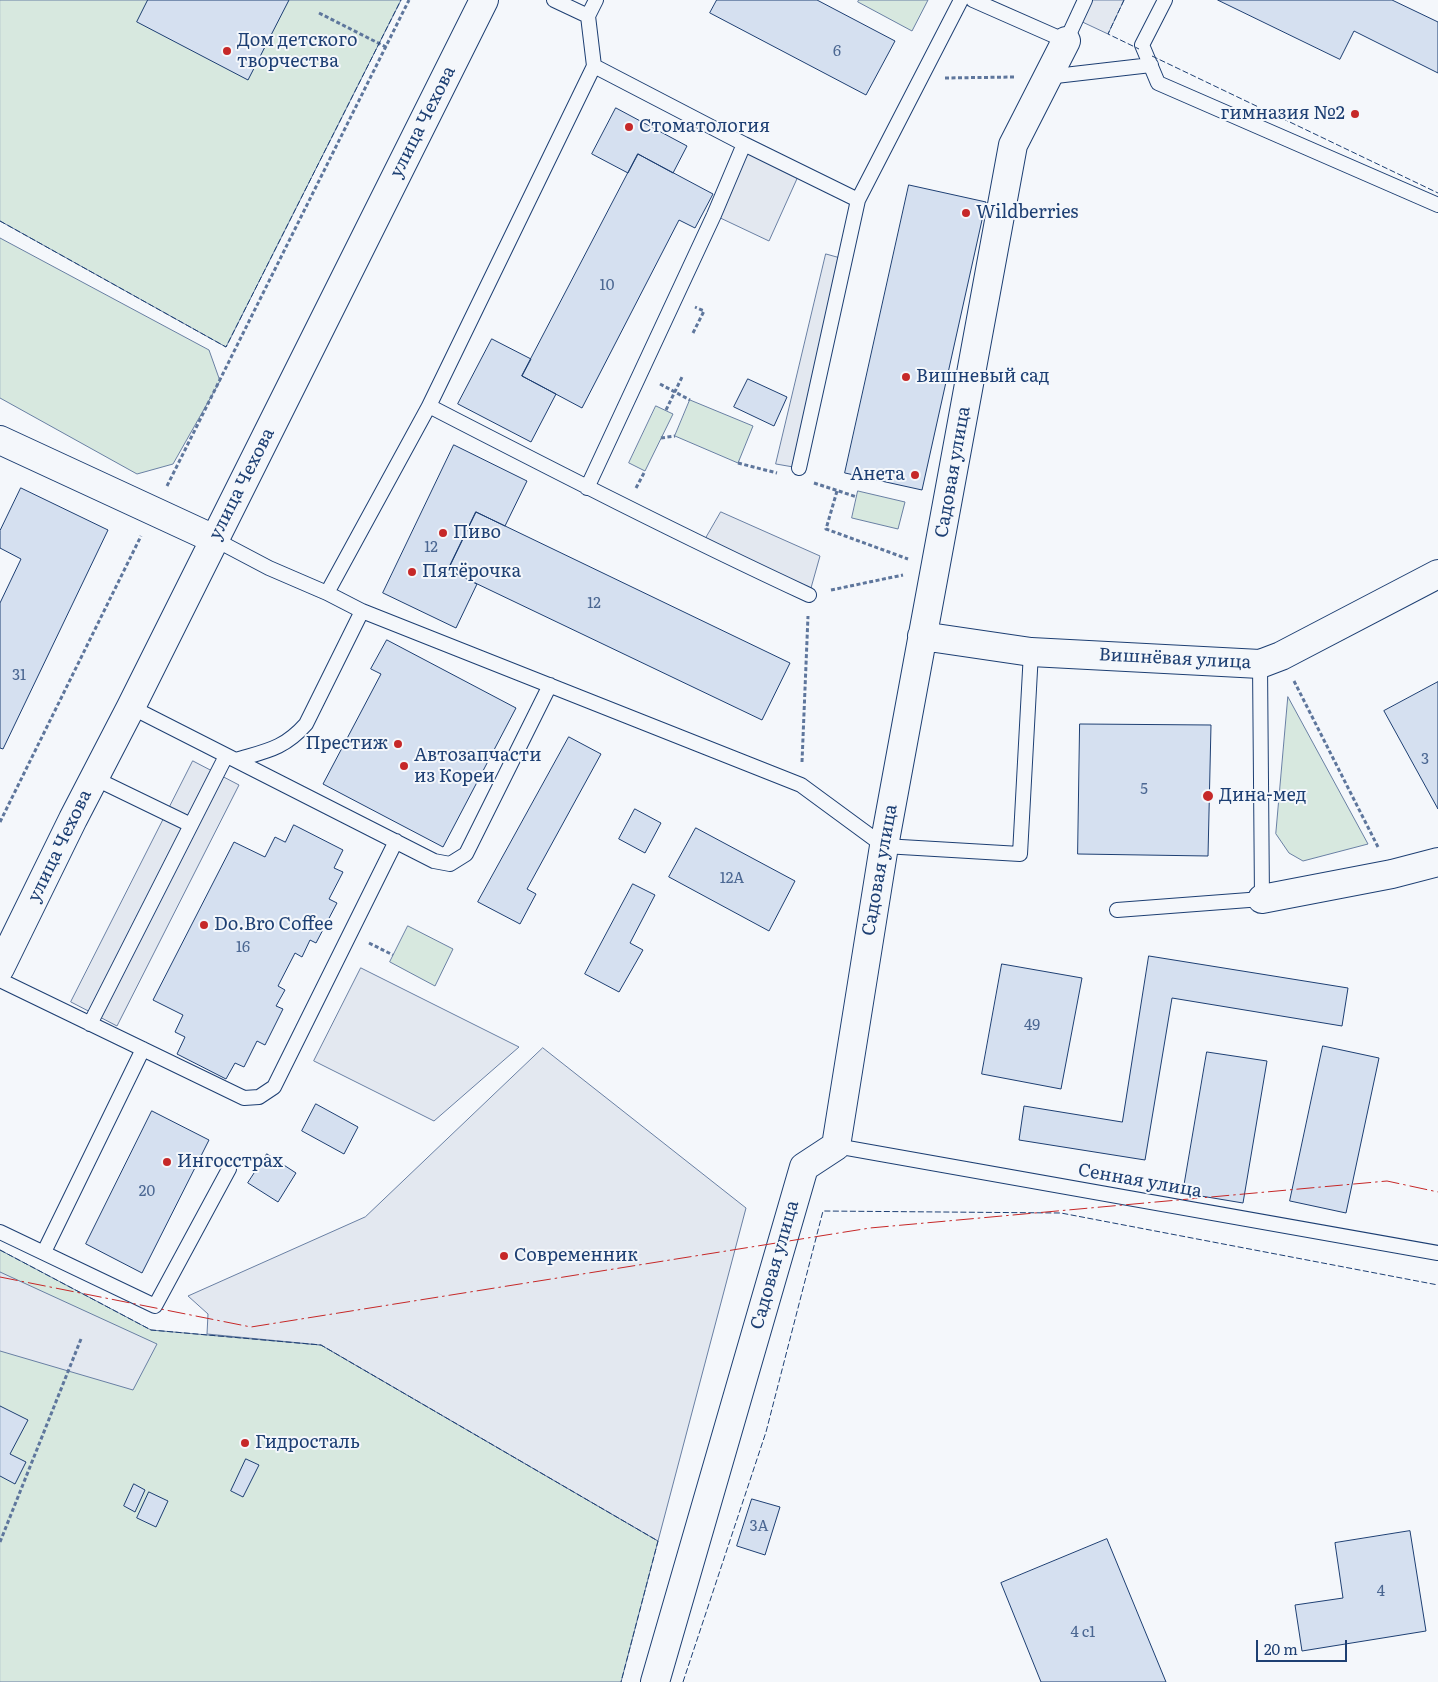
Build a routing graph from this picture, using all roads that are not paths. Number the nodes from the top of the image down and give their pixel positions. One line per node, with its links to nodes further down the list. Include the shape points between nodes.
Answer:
1 (484, 0): 20 (street, улица Чехова)
2 (554, 0): 8 (lane)
3 (596, 0): 8 (lane)
4 (961, 0): 14 (lane)
5 (973, 0): 9 (lane)
6 (1085, 0): 9 (lane)
7 (1165, 0): 10 (lane, via 1142,45)
8 (588, 16): 11 (lane)
9 (1066, 41): 12 (street, Садовая улица)
10 (1151, 65): 12 (lane); 15 (lane, via 1158,83)
11 (594, 66): 13 (lane); 16 (lane)
12 (1047, 77): 25 (street, Садовая улица, via 1013,145)
13 (744, 144): 14 (lane); 19 (lane)
14 (858, 200): 18 (lane)
15 (1438, 205)
16 (429, 406): 19 (lane); 22 (lane)
17 (0, 441): 20 (street)
18 (798, 473)
19 (587, 488): 23 (lane)
20 (214, 539): 22 (lane); 29 (street, улица Чехова)
21 (1438, 574): 27 (street)
22 (327, 593): 24 (lane)
23 (809, 595)
24 (362, 611): 28 (lane); 30 (lane, via 306,724 280,747)
25 (922, 636): 26 (street, Вишнёвая улица); 34 (street, Садовая улица)
26 (1031, 652): 27 (street, Вишнёвая улица); 34 (lane, via 1020,854)
27 (1270, 660): 36 (lane)
28 (550, 685): 33 (lane, via 466,854 450,864 434,861); 34 (lane, via 801,785)
29 (130, 708): 30 (lane); 31 (street, улица Чехова)
30 (231, 758): 32 (lane); 33 (lane)
31 (94, 778): 32 (lane); 38 (street, улица Чехова)
32 (191, 825): 40 (lane)
33 (396, 841): 41 (lane, via 274,1087 259,1097 244,1098)
34 (884, 846): 42 (street, Садовая улица)
35 (1438, 862): 36 (street)
36 (1262, 899): 37 (lane)
37 (1117, 910)
38 (0, 968)
39 (0, 980): 40 (lane)
40 (90, 1024): 41 (lane)
41 (143, 1049): 45 (lane)
42 (836, 1146): 46 (lane, Сенная улица); 47 (street, Садовая улица, via 804,1167)
43 (229, 1168): 45 (lane, via 155,1306)
44 (0, 1232): 45 (lane)
45 (44, 1252)
46 (1438, 1253)
47 (655, 1682)

